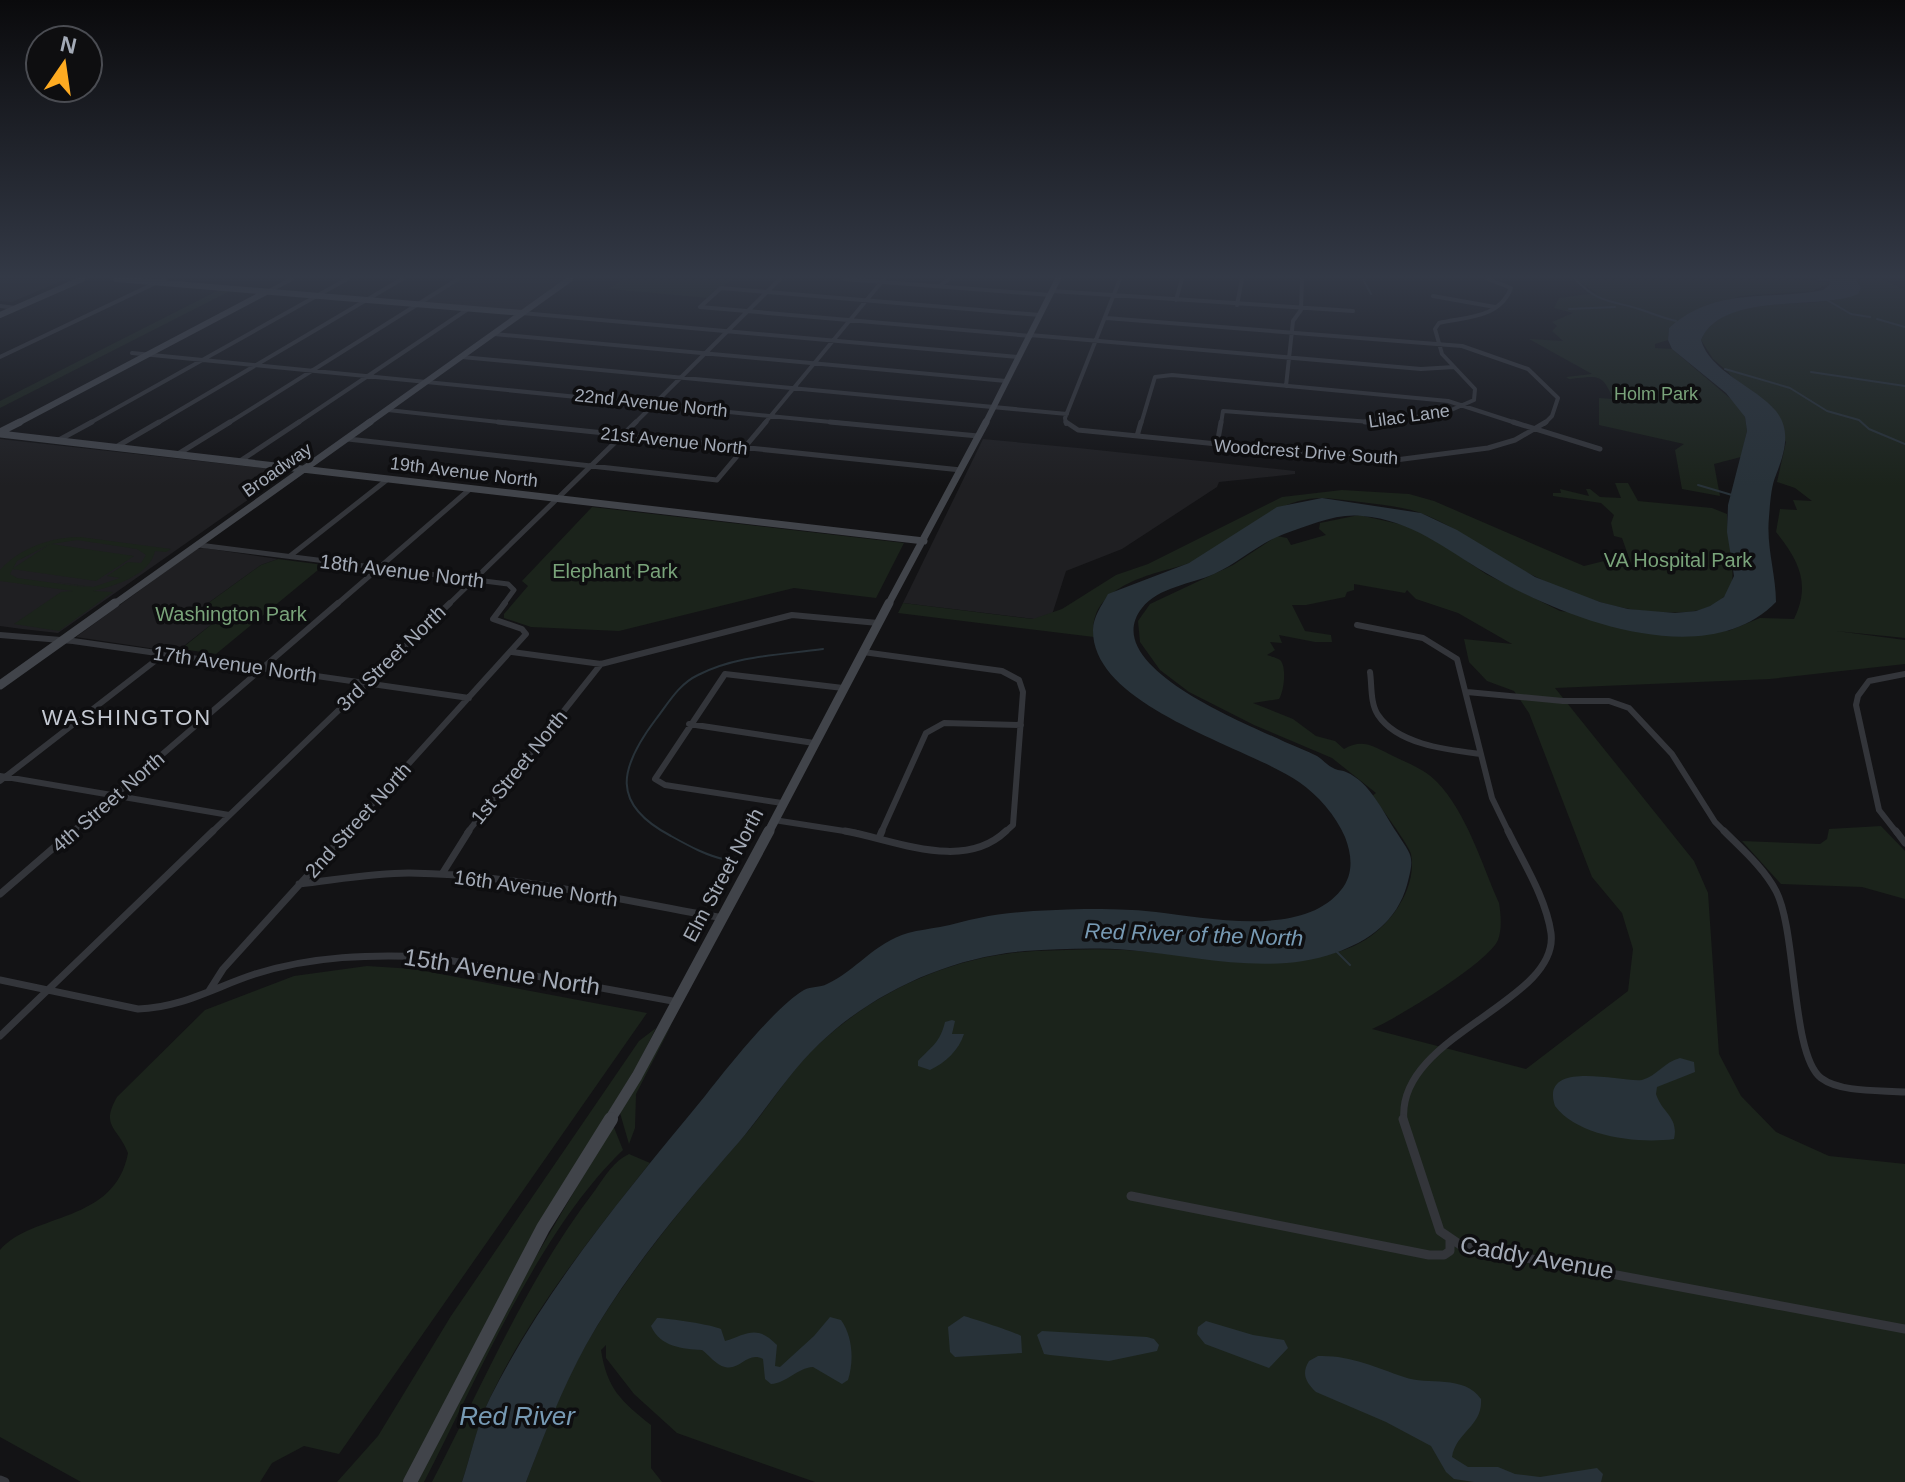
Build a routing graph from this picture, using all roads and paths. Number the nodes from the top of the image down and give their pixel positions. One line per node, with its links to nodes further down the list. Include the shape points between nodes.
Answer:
1 (19, 348): 21 (street)
2 (160, 348): 19 (street)
3 (222, 348): 25 (street)
4 (284, 348): 27 (street)
5 (346, 348): 29 (street)
6 (410, 348): 30 (street)
7 (474, 348): 22 (street, Broadway)
8 (643, 348): 20 (street)
9 (711, 348): 20 (street, 3rd Street North)
10 (826, 348): 26 (street)
11 (916, 348): 23 (street)
12 (1023, 348): 23 (street, Elm Street North)
13 (1093, 348): 40 (street)
14 (1182, 348): 24 (street)
15 (1290, 348): 24 (street)
16 (1441, 348): 28 (street, Lilac Lane)
17 (1472, 348): 42 (street, via 1528,369 1558,398 1553,419)
18 (132, 353): 19 (street, 22nd Avenue North)
19 (149, 354): 25 (street, 22nd Avenue North); 43 (street)
20 (705, 354): 26 (street); 31 (street, 3rd Street North)
21 (0, 357)
22 (462, 357): 31 (street, Woodcrest Drive South); 33 (street, Broadway)
23 (1018, 357): 32 (street, Elm Street North)
24 (1289, 357): 28 (street); 34 (street)
25 (202, 359): 27 (street, 22nd Avenue North); 48 (street)
26 (813, 363): 32 (street); 35 (street)
27 (256, 365): 29 (street, 22nd Avenue North); 50 (street)
28 (1454, 367): 37 (street, Lilac Lane, via 1475,389 1474,400)
29 (311, 370): 30 (street, 22nd Avenue North); 53 (street)
30 (368, 376): 33 (street, 22nd Avenue North); 54 (street)
31 (680, 377): 35 (street, Woodcrest Drive South); 36 (street, 3rd Street North)
32 (1006, 381): 38 (street, Elm Street North)
33 (428, 382): 36 (street, 22nd Avenue North); 39 (street, Broadway)
34 (1286, 386): 37 (street); 46 (street, via 1160,374)
35 (793, 388): 38 (street, Woodcrest Drive South); 41 (street)
36 (653, 404): 41 (street, 22nd Avenue North); 44 (street, 3rd Street North)
37 (1466, 406): 42 (street); 49 (street, Lilac Lane, via 1371,422 1223,411)
38 (993, 407): 40 (street, Woodcrest Drive South); 45 (street, Elm Street North)
39 (388, 410): 44 (street, 21st Avenue North); 47 (street, Broadway)
40 (1067, 414): 46 (street, Woodcrest Drive South, via 1066,424 1078,430)
41 (770, 415): 45 (street, 22nd Avenue North); 51 (street)
42 (1540, 430): 49 (street, Woodcrest Drive South, via 1506,443 1388,461); 52 (street)
43 (0, 433): 48 (street, 19th Avenue North)
44 (620, 435): 51 (street, 21st Avenue North); 55 (street, 3rd Street North)
45 (978, 436): 57 (street, Elm Street North)
46 (1137, 436): 49 (street, Woodcrest Drive South)
47 (348, 439): 55 (street); 56 (street, Broadway)
48 (57, 441): 50 (street, 19th Avenue North)
49 (1217, 445)
50 (116, 447): 53 (street, 19th Avenue North)
51 (743, 448): 55 (street, via 717,480); 57 (street, 21st Avenue North)
52 (1600, 449)
53 (178, 454): 54 (street, 19th Avenue North)
54 (240, 461): 56 (street, 19th Avenue North)
55 (589, 466): 60 (street, 3rd Street North)
56 (306, 469): 58 (street, 19th Avenue North); 62 (street, Broadway)
57 (961, 470): 61 (street, Elm Street North)
58 (388, 479): 59 (street, 19th Avenue North); 63 (street)
59 (470, 489): 60 (street, 19th Avenue North); 64 (street, 4th Street North)
60 (556, 499): 61 (street, 19th Avenue North); 65 (street, 3rd Street North)
61 (924, 541): 66 (street, Elm Street North)
62 (199, 545): 63 (street, 18th Avenue North); 69 (street, Broadway)
63 (290, 556): 64 (street, 18th Avenue North)
64 (380, 568): 65 (street, 18th Avenue North); 74 (street, 4th Street North)
65 (473, 580): 70 (street, 18th Avenue North, via 513,587 493,619 526,631); 77 (street, 3rd Street North)
66 (878, 623): 71 (street, Elm Street North); 73 (street, via 800,614)
67 (1357, 625): 80 (street, via 1399,632 1451,653)
68 (0, 635): 69 (street, 17th Avenue North)
69 (62, 641): 72 (street, 17th Avenue North); 78 (street, Broadway)
70 (512, 652): 73 (street); 81 (street, 2nd Street North)
71 (863, 652): 79 (street, Elm Street North); 83 (street, via 1013,675 1022,686)
72 (164, 654): 74 (street, 17th Avenue North); 86 (street)
73 (601, 664): 93 (street, 1st Street North, via 470,829)
74 (264, 668): 77 (street, 17th Avenue North); 87 (street, 4th Street North)
75 (1370, 672): 85 (street, via 1375,706 1386,723 1425,744)
76 (1905, 674): 92 (street, via 1869,681 1856,705 1879,810)
77 (365, 683): 81 (street, 17th Avenue North); 89 (street, 3rd Street North)
78 (0, 685)
79 (843, 688): 82 (street, via 725,674); 84 (street, Elm Street North)
80 (1467, 692): 85 (street); 102 (street, via 1620,703 1629,708 1672,754 1715,822 1776,890 1787,920 1797,1010 1813,1068 1822,1079 1841,1086)
81 (469, 698): 94 (street, 2nd Street North)
82 (689, 724): 84 (street); 88 (street, via 656,781)
83 (1021, 725): 91 (street, via 944,723 926,733); 91 (street, via 1016,813 1005,834 981,848 949,852)
84 (814, 743): 88 (street, Elm Street North)
85 (1481, 754): 104 (street, via 1496,810 1539,896 1551,933 1550,949 1534,977 1428,1060 1407,1087 1404,1124 1440,1231)
86 (2, 778): 87 (street)
87 (115, 796): 89 (street); 95 (street, 4th Street North)
88 (782, 803): 90 (street, Elm Street North)
89 (229, 815): 98 (street, 3rd Street North)
90 (774, 820): 91 (street); 96 (street, Elm Street North)
91 (879, 838)
92 (1905, 843)
93 (442, 874): 94 (street, 16th Avenue North); 96 (street, 16th Avenue North)
94 (299, 884): 99 (street, 2nd Street North)
95 (0, 894)
96 (723, 918): 100 (street, Elm Street North)
97 (0, 980): 98 (street, 15th Avenue North)
98 (48, 989): 99 (street, 15th Avenue North, via 157,1010); 101 (street, 3rd Street North)
99 (209, 991): 100 (street, 15th Avenue North, via 295,964 371,954 431,957)
100 (678, 1002): 106 (street, Elm Street North, via 543,1228)
101 (0, 1036)
102 (1905, 1092)
103 (1131, 1196): 104 (street, Caddy Avenue, via 1429,1255 1450,1251)
104 (1450, 1240): 105 (street, Caddy Avenue)
105 (1905, 1329)
106 (410, 1482)

